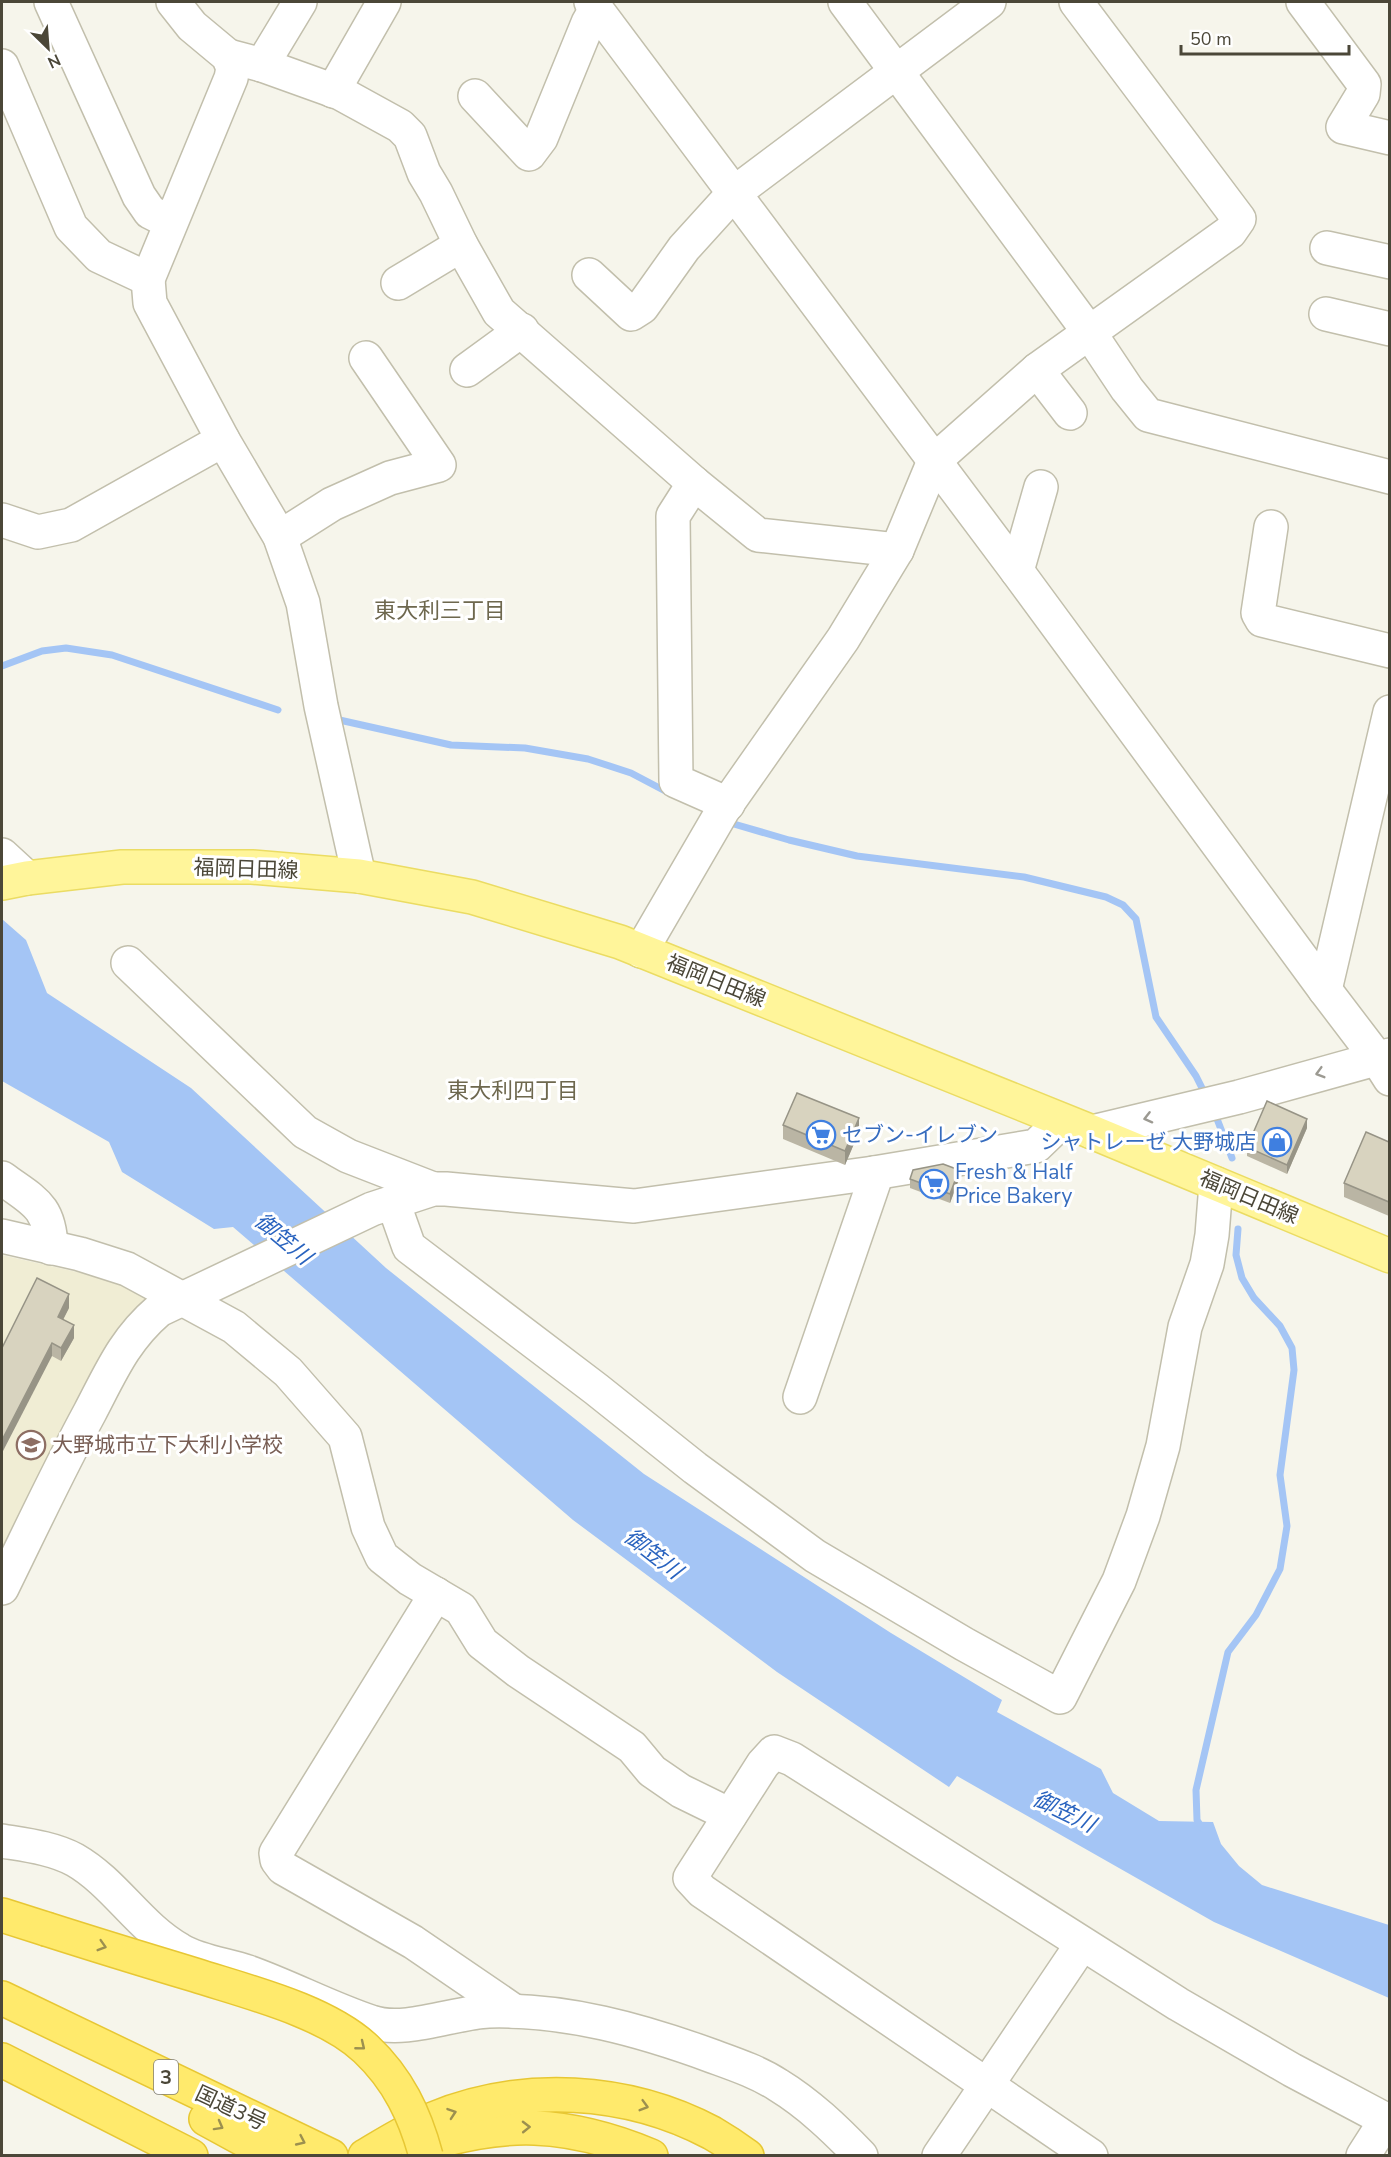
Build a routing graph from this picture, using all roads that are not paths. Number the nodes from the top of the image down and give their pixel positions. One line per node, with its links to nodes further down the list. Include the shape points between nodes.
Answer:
1 (51, 2): 18 (street, via 139,196 150,212)
2 (173, 2): 10 (street, via 192,26)
3 (300, 2): 11 (street)
4 (384, 2): 14 (street)
5 (845, 2): 13 (street)
6 (989, 2): 13 (street)
7 (1077, 2): 28 (street, via 1239,219 1230,232)
8 (1303, 2): 16 (street, via 1364,84 1364,94 1343,128)
9 (594, 5): 15 (street, via 541,138 529,154); 17 (street)
10 (228, 56): 11 (street); 18 (street, via 233,68 231,78)
11 (262, 65): 14 (street)
12 (2, 66): 23 (street, via 71,228 99,256)
13 (897, 71): 17 (street); 28 (street)
14 (333, 91): 19 (street, via 399,126 410,136)
15 (475, 96)
16 (1389, 138)
17 (733, 194): 22 (street, via 684,248 642,307 631,314); 34 (street)
18 (170, 222): 23 (street)
19 (461, 245): 24 (street); 27 (street, via 499,312)
20 (1326, 248): 21 (street)
21 (1389, 262)
22 (590, 275)
23 (148, 279): 33 (street, via 150,303)
24 (398, 283)
25 (1326, 314): 26 (street)
26 (1389, 329)
27 (522, 330): 30 (street); 36 (street)
28 (1089, 332): 31 (street); 35 (street, via 1148,415)
29 (366, 358): 40 (street, via 439,465 390,478 351,495)
30 (467, 370)
31 (1037, 370): 32 (street); 34 (street)
32 (1070, 413)
33 (223, 440): 38 (street, via 71,525 38,532); 40 (street)
34 (934, 461): 41 (street); 42 (street)
35 (1389, 477)
36 (694, 483): 41 (street, via 758,535); 45 (street, via 673,516 676,781)
37 (1041, 487): 42 (street)
38 (2, 520)
39 (1271, 527): 43 (street, via 1258,613 1262,620)
40 (280, 537): 47 (street, via 303,603 321,706)
41 (897, 550): 45 (street, via 843,639)
42 (1017, 571): 50 (street)
43 (1389, 651)
44 (1389, 712): 50 (street)
45 (722, 813): 48 (street)
46 (9, 874): 47 (main road, 福岡日田線, via 122,867 252,867)
47 (359, 876): 48 (main road, 福岡日田線, via 472,897)
48 (641, 951): 52 (main road, 福岡日田線)
49 (128, 963): 57 (street, via 305,1132 348,1156)
50 (1325, 990): 51 (street)
51 (1385, 1064): 53 (street, one-way to 53)
52 (1062, 1121): 53 (main road, 福岡日田線); 54 (street, via 1036,1146)
53 (1092, 1132): 56 (main road, 福岡日田線)
54 (874, 1173): 57 (street, via 634,1206); 63 (street)
55 (2, 1178): 60 (street, via 41,1207 51,1229)
56 (1216, 1184): 58 (street, via 1208,1264 1185,1327 1164,1446 1143,1516 1119,1581 1060,1696 815,1556 409,1247); 61 (main road, 福岡日田線)
57 (433, 1190): 58 (street)
58 (382, 1206): 62 (street)
59 (2, 1236): 60 (street)
60 (51, 1248): 62 (street, via 127,1269)
61 (1389, 1256)
62 (189, 1295): 64 (street, via 159,1310 127,1343); 65 (street, via 288,1372 345,1437 368,1527 382,1557)
63 (800, 1397)
64 (2, 1588)
65 (436, 1594): 66 (street, via 461,1609 482,1643 518,1671 632,1747 652,1771 681,1791); 72 (street, via 276,1853 277,1860 283,1868 413,1942)
66 (730, 1815): 69 (street, via 774,1752 792,1759); 75 (street, via 690,1878 702,1891)
67 (2, 1841): 72 (street, via 74,1859 181,1951 248,1972 374,2024 403,2025 486,2011)
68 (2, 1915): 77 (highway, one-way to 77, bridge, via 236,1988 342,2031 366,2049 404,2096 417,2123)
69 (1082, 1944): 75 (street); 76 (street, via 1292,2070)
70 (2, 1998): 81 (highway, 国道3号 / 3, one-way to 81)
71 (2, 2007): 80 (highway, one-way to 80)
72 (514, 2011): 85 (street, via 596,2020 732,2064 776,2083 812,2108)
73 (2, 2060): 79 (highway)
74 (2, 2068): 78 (highway)
75 (987, 2084): 86 (street); 87 (street)
76 (1388, 2121): 88 (street)
77 (408, 2150): 82 (highway); 83 (highway, one-way to 83, via 451,2136 528,2126 571,2130 620,2142); 84 (highway, one-way to 84, via 434,2119 474,2105 552,2094 640,2105 713,2134)
78 (153, 2156)
79 (191, 2156)
80 (274, 2156)
81 (331, 2156)
82 (364, 2156)
83 (651, 2156)
84 (747, 2156)
85 (861, 2156)
86 (939, 2156)
87 (1091, 2156)
88 (1363, 2156)

